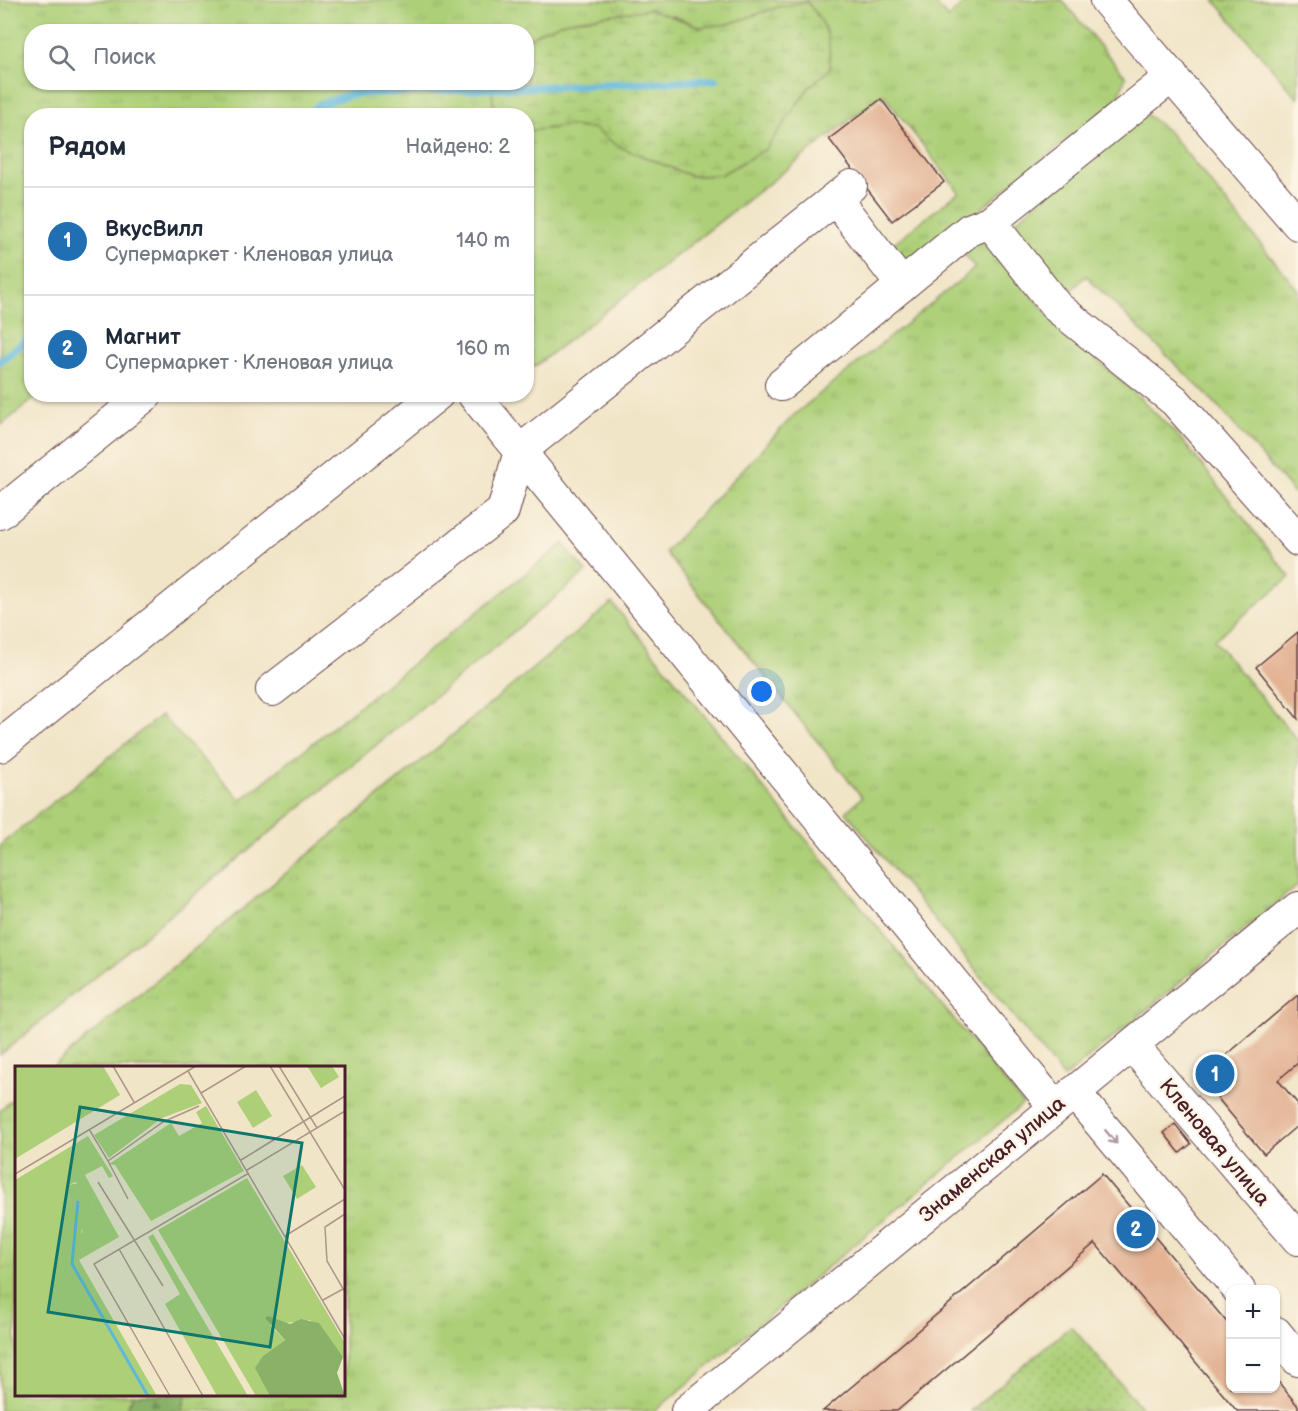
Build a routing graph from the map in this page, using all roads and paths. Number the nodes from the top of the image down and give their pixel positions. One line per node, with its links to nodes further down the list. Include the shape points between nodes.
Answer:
1 (1106, 0): 2 (street)
2 (1172, 76): 3 (street); 4 (street)
3 (990, 222): 5 (street, via 969,230); 12 (street, via 1057,306 1175,401)
4 (1298, 224)
5 (902, 285): 6 (street); 10 (street, via 843,192)
6 (781, 385)
7 (137, 402): 11 (street)
8 (428, 402): 14 (street)
9 (480, 402): 10 (street)
10 (520, 451): 13 (street, via 503,511); 17 (street)
11 (0, 513)
12 (1298, 540)
13 (272, 690)
14 (0, 746)
15 (1298, 908): 16 (street, Знаменская улица)
16 (1132, 1045): 17 (street, Знаменская улица); 18 (street, Кленовая улица)
17 (1064, 1099): 19 (street, one-way to 19); 22 (street, Знаменская улица)
18 (1298, 1239)
19 (1234, 1285)
20 (1279, 1339): 21 (street)
21 (1298, 1360)
22 (703, 1406)

